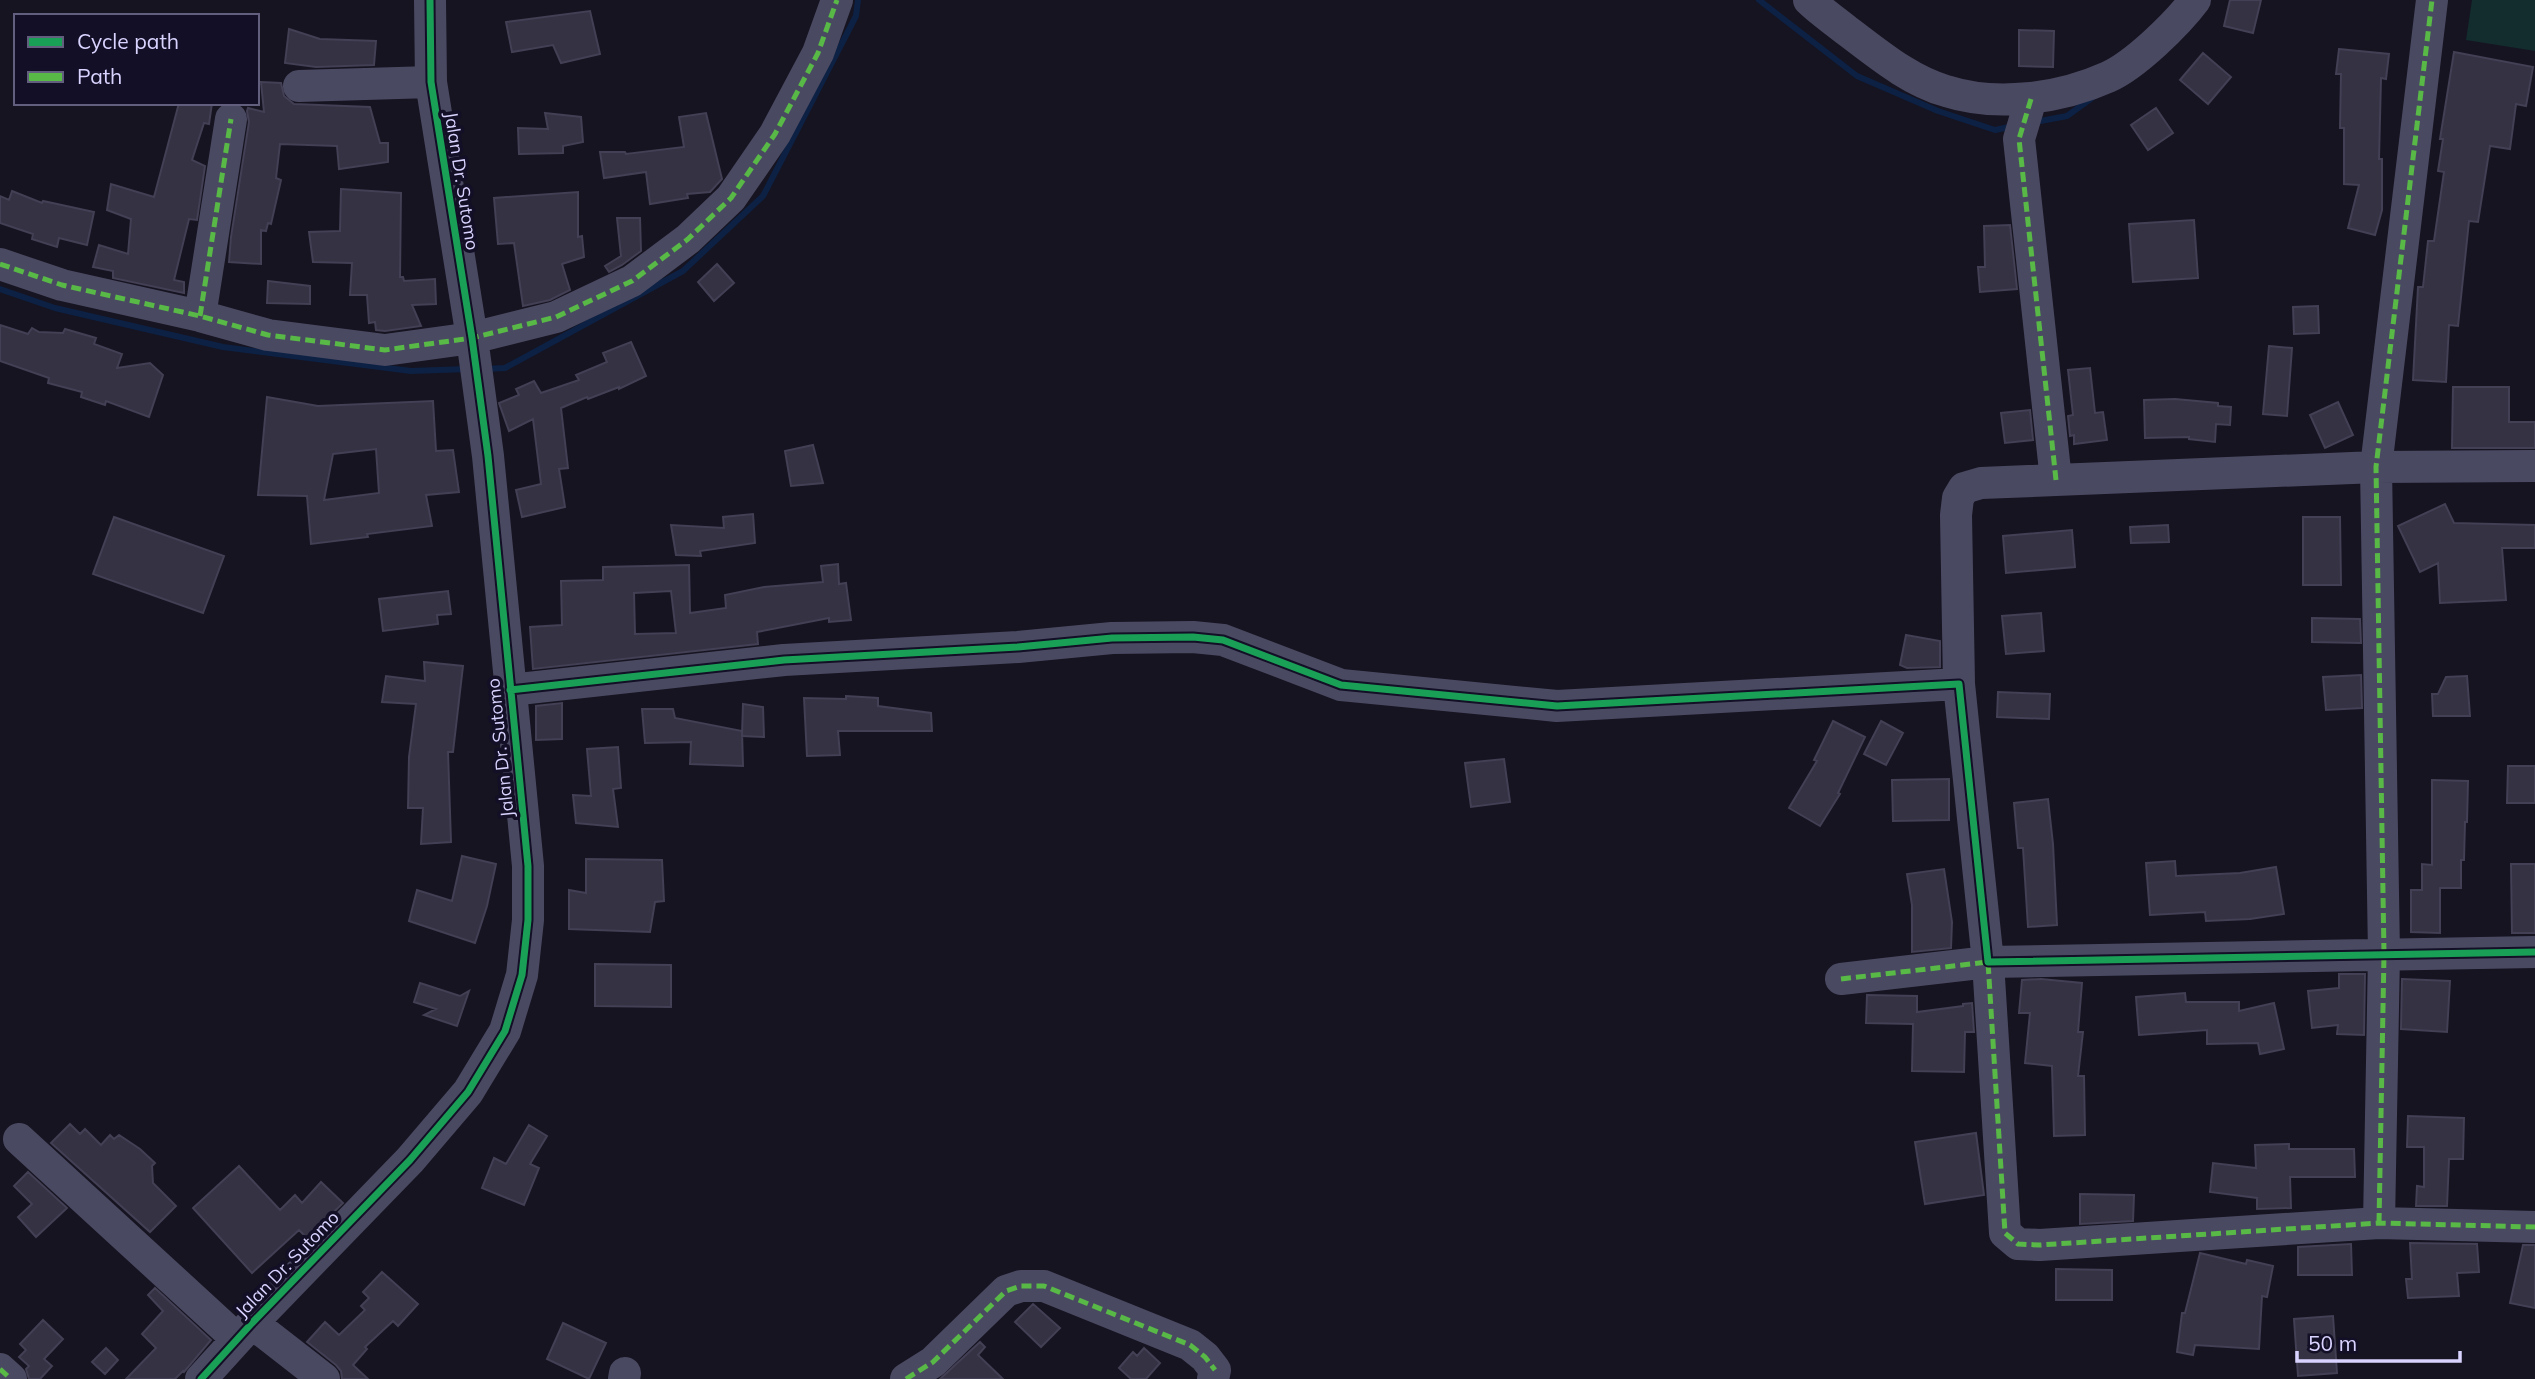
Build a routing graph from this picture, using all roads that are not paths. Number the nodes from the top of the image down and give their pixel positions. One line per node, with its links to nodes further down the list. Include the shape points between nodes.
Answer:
1 (430, 0): 6 (street, Jalan Dr. Sutomo)
2 (837, 0): 12 (street, via 818,54 775,134 731,198 688,239 632,281 556,317)
3 (1808, 0): 8 (street, via 1886,61 1920,81)
4 (2195, 0): 8 (street, via 2143,54 2109,77)
5 (2432, 0): 14 (street)
6 (431, 82): 7 (street); 12 (street, Jalan Dr. Sutomo)
7 (299, 86)
8 (2025, 117): 15 (street)
9 (231, 119): 11 (street)
10 (0, 264): 11 (street, via 62,285)
11 (200, 316): 12 (street, via 268,335 385,350)
12 (472, 339): 17 (street, Jalan Dr. Sutomo)
13 (2535, 466): 14 (street)
14 (2376, 467): 15 (street); 19 (street)
15 (2056, 480): 16 (street, via 1981,482 1964,488 1958,498)
16 (1959, 684): 17 (street, via 1557,706 1341,685 1223,640 1193,637 1112,638 784,660); 20 (street)
17 (510, 690): 25 (street, Jalan Dr. Sutomo, via 528,866 528,919 522,975 505,1031 468,1092 410,1160)
18 (2535, 952): 19 (street)
19 (2384, 954): 20 (street); 23 (street)
20 (1988, 962): 21 (street); 23 (street, via 2005,1233 2018,1244)
21 (1841, 979)
22 (19, 1139): 25 (street)
23 (2379, 1223): 24 (street)
24 (2535, 1227)
25 (245, 1331): 28 (street, Jalan Dr. Sutomo); 29 (street)
26 (0, 1369): 27 (street)
27 (11, 1379)
28 (201, 1379)
29 (324, 1379)
30 (906, 1379): 31 (street, via 933,1362 1006,1291 1021,1286 1045,1286 1190,1345 1215,1370)
31 (1213, 1379)

